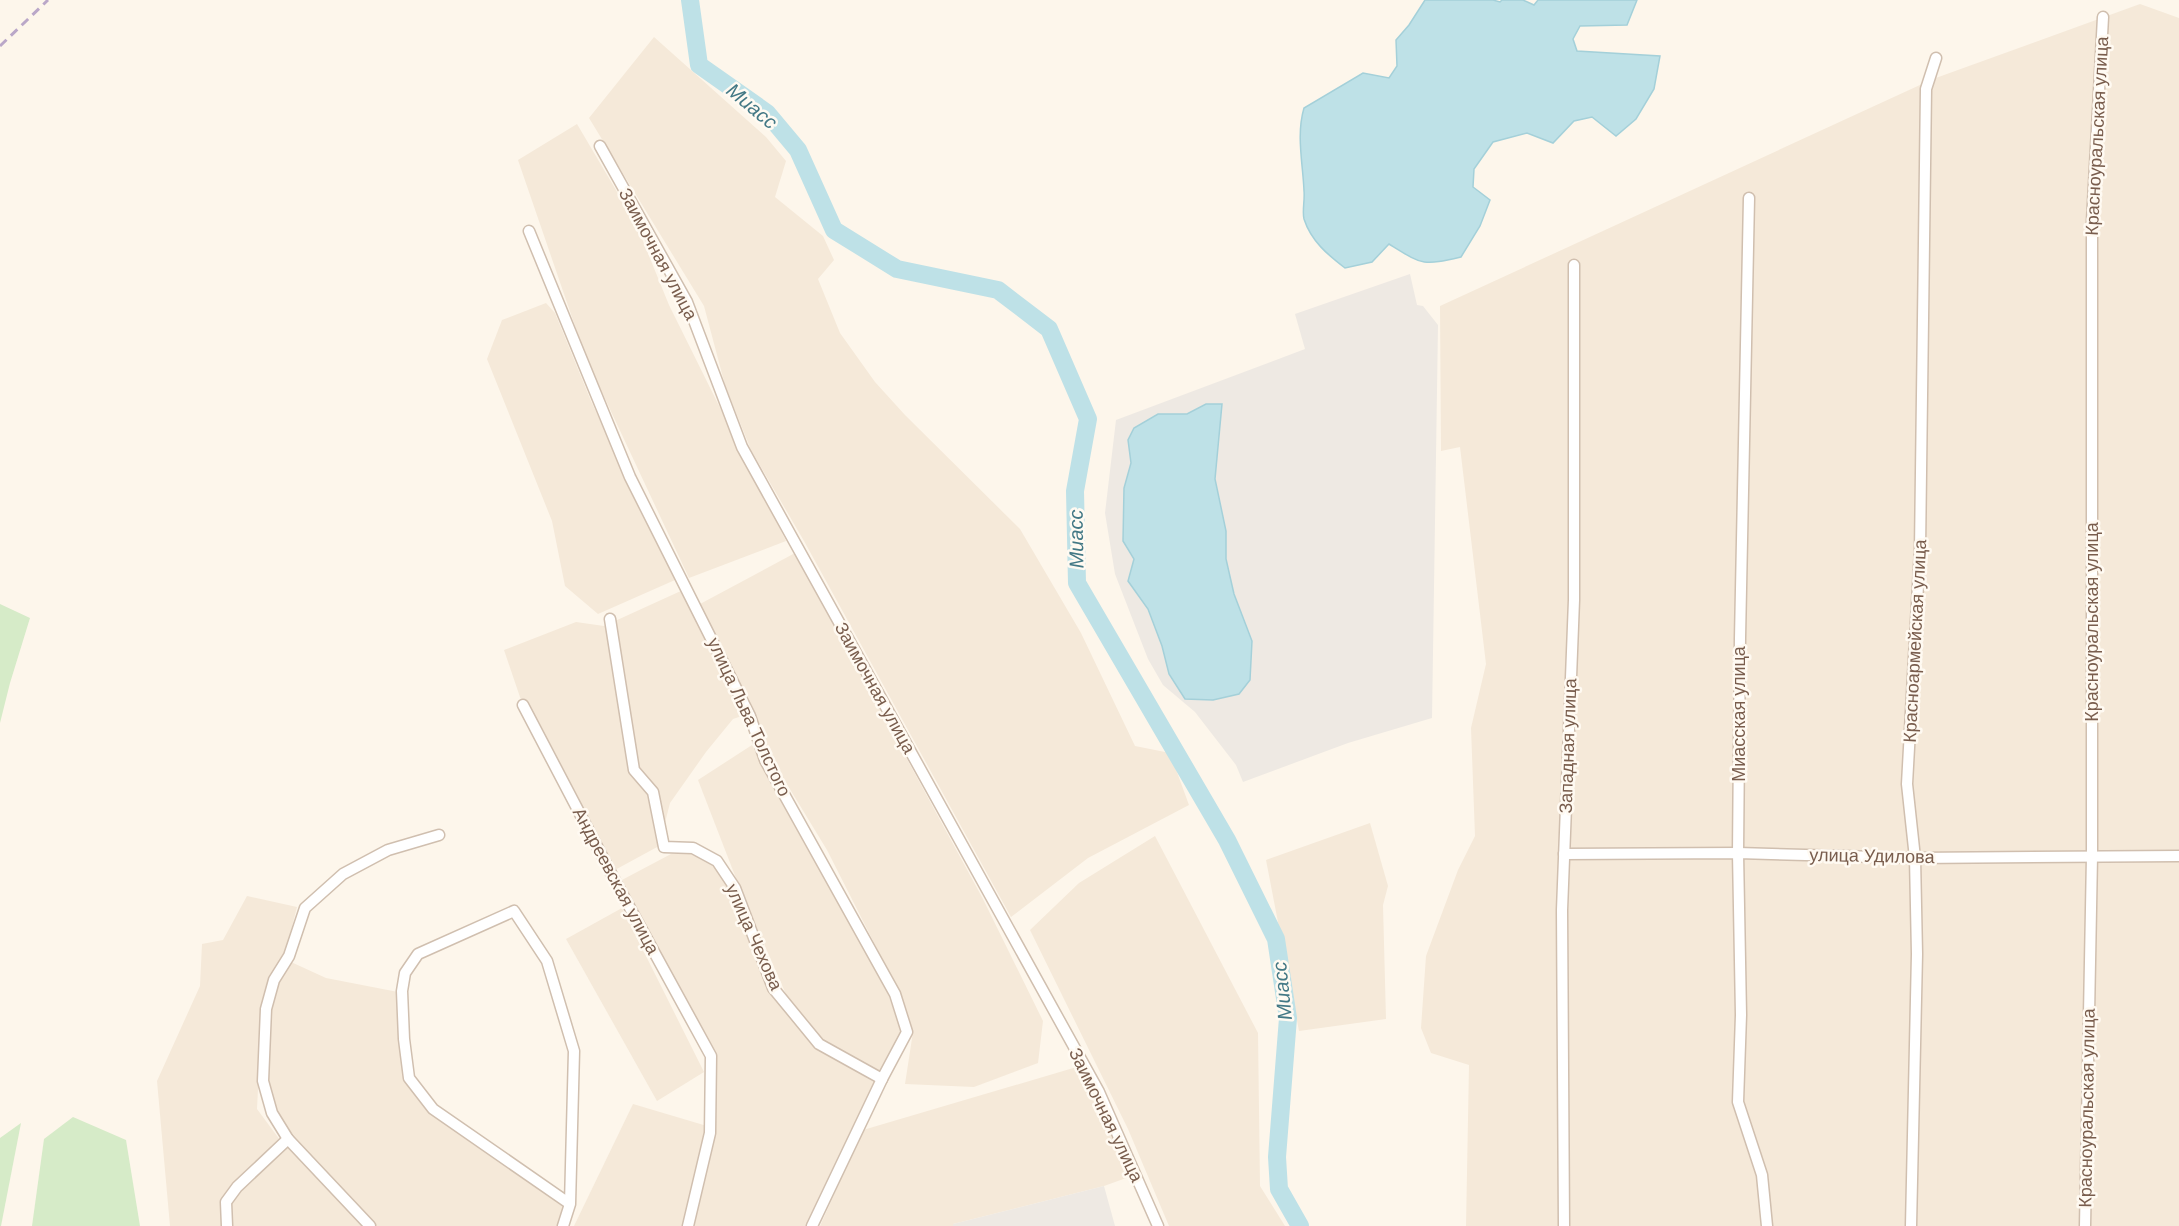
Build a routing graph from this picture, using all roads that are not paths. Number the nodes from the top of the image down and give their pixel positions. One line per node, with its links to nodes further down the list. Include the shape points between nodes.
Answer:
1 (2103, 17): 12 (street, Красноуральская улица, via 2092,220)
2 (1936, 58): 14 (street, Красноармейская улица, via 1926,89 1920,549 1907,784)
3 (600, 146): 23 (street, Заимочная улица, via 687,302 742,447 1099,1092)
4 (1749, 198): 11 (street, Миасская улица)
5 (529, 231): 15 (street, улица Льва Толстого, via 630,477 750,716 765,760 896,994 907,1032)
6 (1574, 265): 10 (street, Западная улица, via 1574,600)
7 (610, 619): 15 (street, улица Чехова, via 634,770 653,792 664,847 693,848 717,861 735,888 773,988 819,1044)
8 (523, 705): 21 (street, Андреевская улица, via 711,1056 711,1133)
9 (439, 835): 16 (street, via 388,850 344,874 305,908 266,1009 263,1081 273,1113)
10 (1564, 854): 11 (street, улица Удилова); 24 (street, Западная улица)
11 (1738, 854): 14 (street, улица Удилова); 25 (street, Миасская улица, via 1741,1015 1737,1102 1762,1175)
12 (2092, 856): 13 (street, улица Удилова); 14 (street, улица Удилова); 27 (street, Красноуральская улица)
13 (2179, 856)
14 (1914, 858): 26 (street, Красноармейская улица, via 1917,954)
15 (882, 1079): 22 (street, улица Льва Толстого)
16 (288, 1139): 18 (street, via 226,1202); 19 (street)
17 (570, 1204): 17 (street, via 574,1051 547,961 514,911 418,954 405,973 402,991 409,1078 433,1109); 20 (street)
18 (227, 1226)
19 (370, 1226)
20 (563, 1226)
21 (688, 1226)
22 (812, 1226)
23 (1158, 1226)
24 (1564, 1226)
25 (1767, 1226)
26 (1911, 1226)
27 (2085, 1226)

